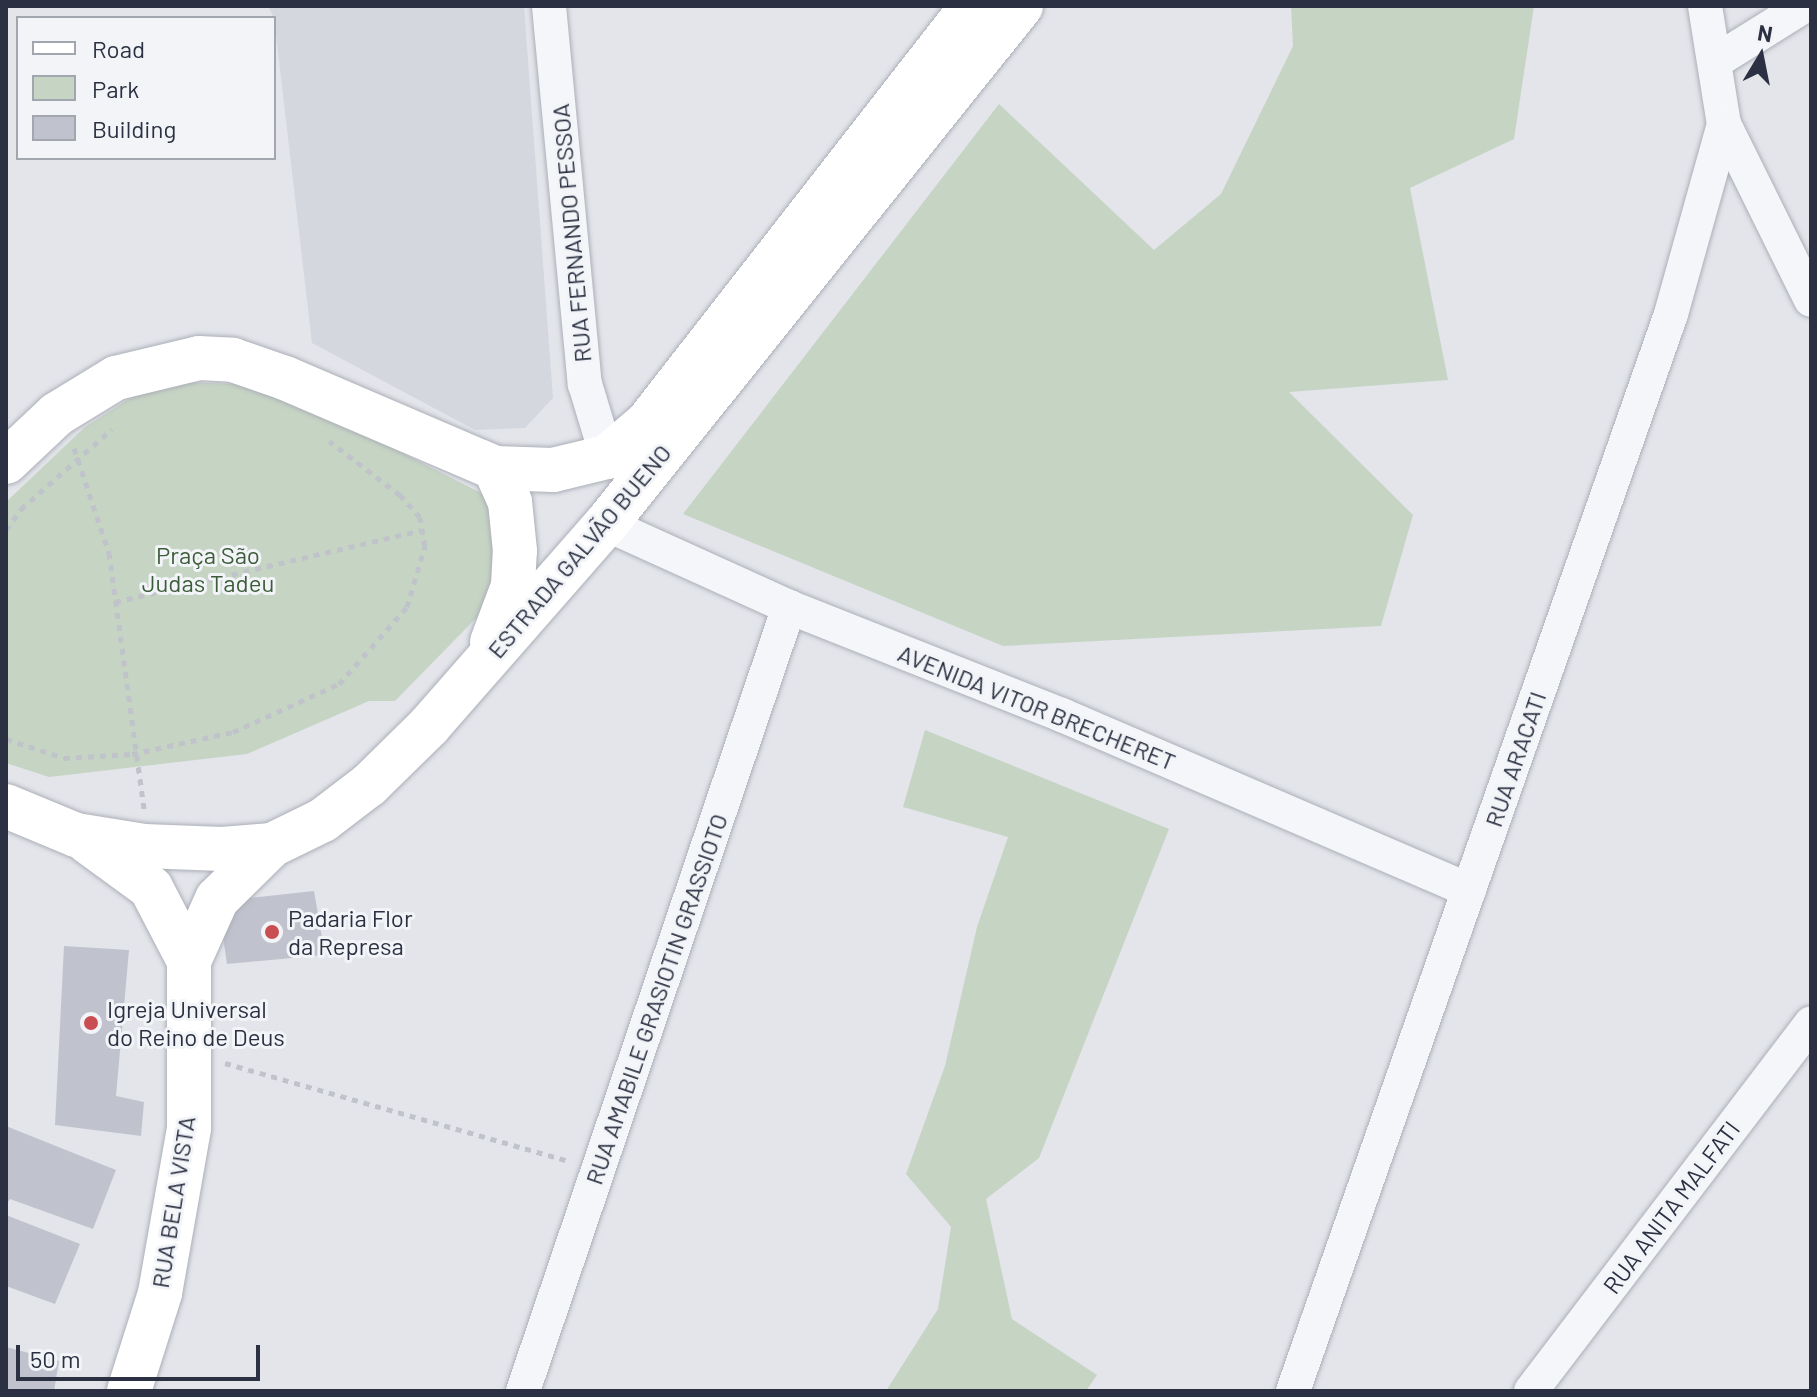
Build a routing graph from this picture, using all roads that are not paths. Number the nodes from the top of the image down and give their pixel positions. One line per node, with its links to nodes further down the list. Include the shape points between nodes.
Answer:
1 (549, 6): 9 (street, RUA FERNANDO PESSOA, via 585,384)
2 (972, 6): 9 (main road, ESTRADA GALVÃO BUENO, via 657,411)
3 (1021, 6): 12 (main road, ESTRADA GALVÃO BUENO)
4 (1705, 6): 6 (street)
5 (1804, 6): 6 (street)
6 (1716, 61): 7 (street)
7 (1724, 124): 8 (street); 18 (street, RUA ARACATI, via 1671,314)
8 (1811, 300)
9 (607, 457): 11 (main road, ESTRADA GALVÃO BUENO, via 553,470)
10 (6, 462): 11 (main road, ESTRADA GALVÃO BUENO, via 57,414 116,378 199,358 233,360)
11 (495, 468): 14 (main road, via 515,527 513,586 495,637)
12 (606, 524): 13 (street, AVENIDA VITOR BRECHERET); 14 (main road, ESTRADA GALVÃO BUENO)
13 (789, 607): 18 (street, AVENIDA VITOR BRECHERET, via 1062,715); 22 (street, RUA AMABILE GRASIOTIN GRASSIOTO)
14 (458, 691): 17 (main road, ESTRADA GALVÃO BUENO, via 369,785 323,820)
15 (6, 806): 16 (main road, ESTRADA GALVÃO BUENO)
16 (76, 835): 17 (main road, ESTRADA GALVÃO BUENO, via 187,850); 19 (main road, RUA BELA VISTA, via 151,888)
17 (272, 845): 19 (main road, RUA BELA VISTA, via 217,899)
18 (1469, 890): 23 (street, RUA ARACATI)
19 (189, 961): 21 (main road, RUA BELA VISTA, via 189,1128 160,1293)
20 (1811, 1024): 24 (street, RUA ANITA MALFATI)
21 (129, 1391)
22 (523, 1391)
23 (1293, 1391)
24 (1531, 1391)

